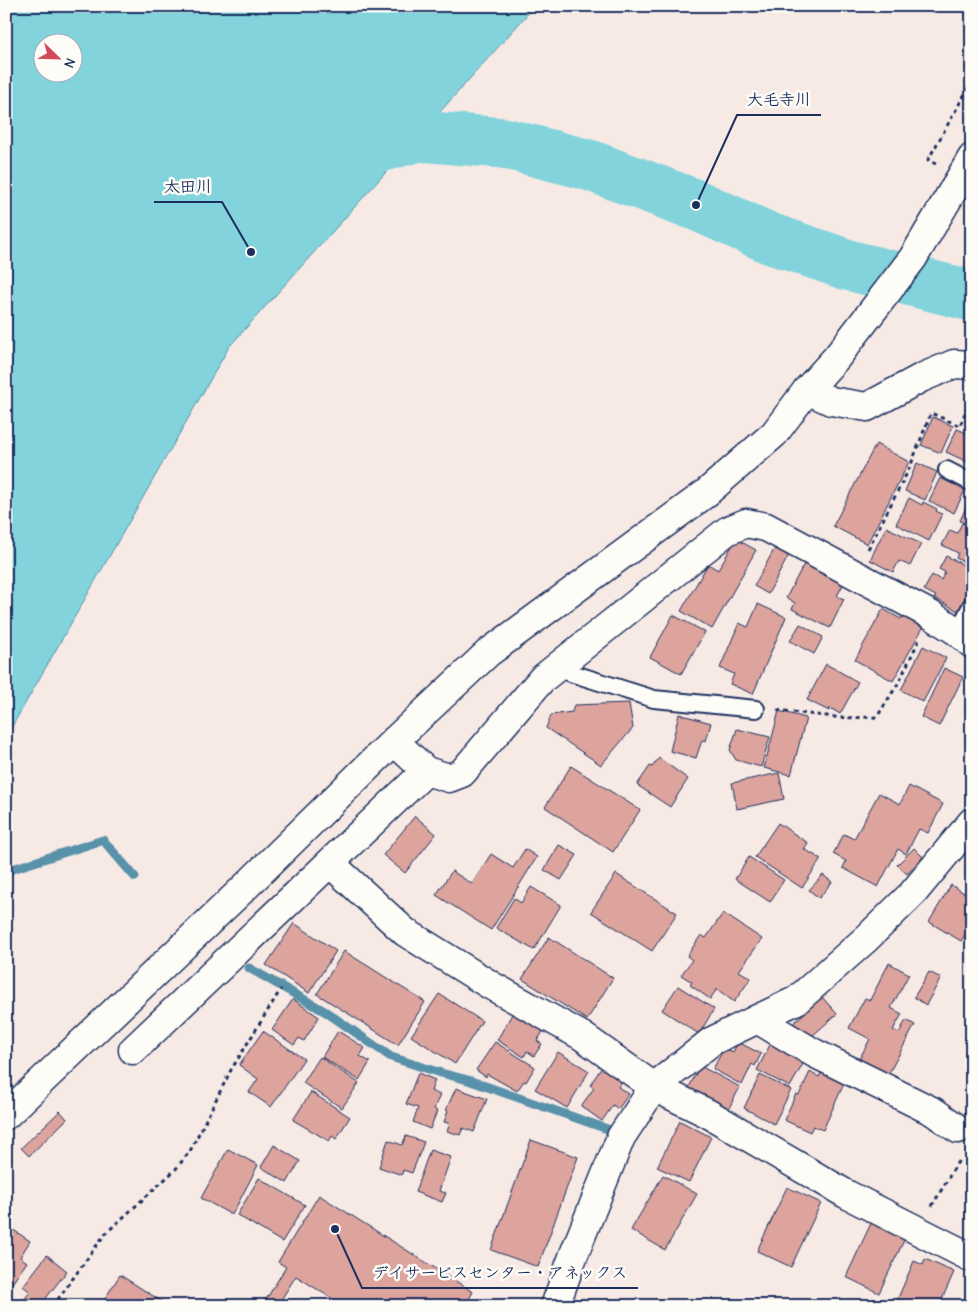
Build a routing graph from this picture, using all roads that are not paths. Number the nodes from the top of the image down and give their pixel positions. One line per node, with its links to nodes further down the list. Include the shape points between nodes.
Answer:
1 (967, 167): 3 (street, via 913,258 837,357)
2 (972, 364): 3 (street, via 954,364 867,407 831,401)
3 (807, 390): 10 (street, via 774,434 706,494 488,653)
4 (947, 470): 5 (lane)
5 (972, 483)
6 (972, 604): 7 (lane)
7 (965, 638): 8 (street, via 931,615 766,527 746,523 727,531)
8 (555, 668): 9 (lane, via 654,699); 11 (street, via 462,773 448,778)
9 (756, 709)
10 (394, 741): 11 (street); 17 (street)
11 (426, 771): 13 (street)
12 (972, 822): 14 (street, via 913,893 867,938 797,1000)
13 (330, 863): 15 (street); 16 (street, via 405,932 582,1036)
14 (757, 1020): 16 (street, via 712,1041); 18 (street, via 814,1053 934,1112)
15 (133, 1050)
16 (654, 1087): 19 (street, via 709,1114 846,1194); 20 (street, via 621,1137)
17 (6, 1115)
18 (958, 1129)
19 (972, 1258)
20 (555, 1306)

